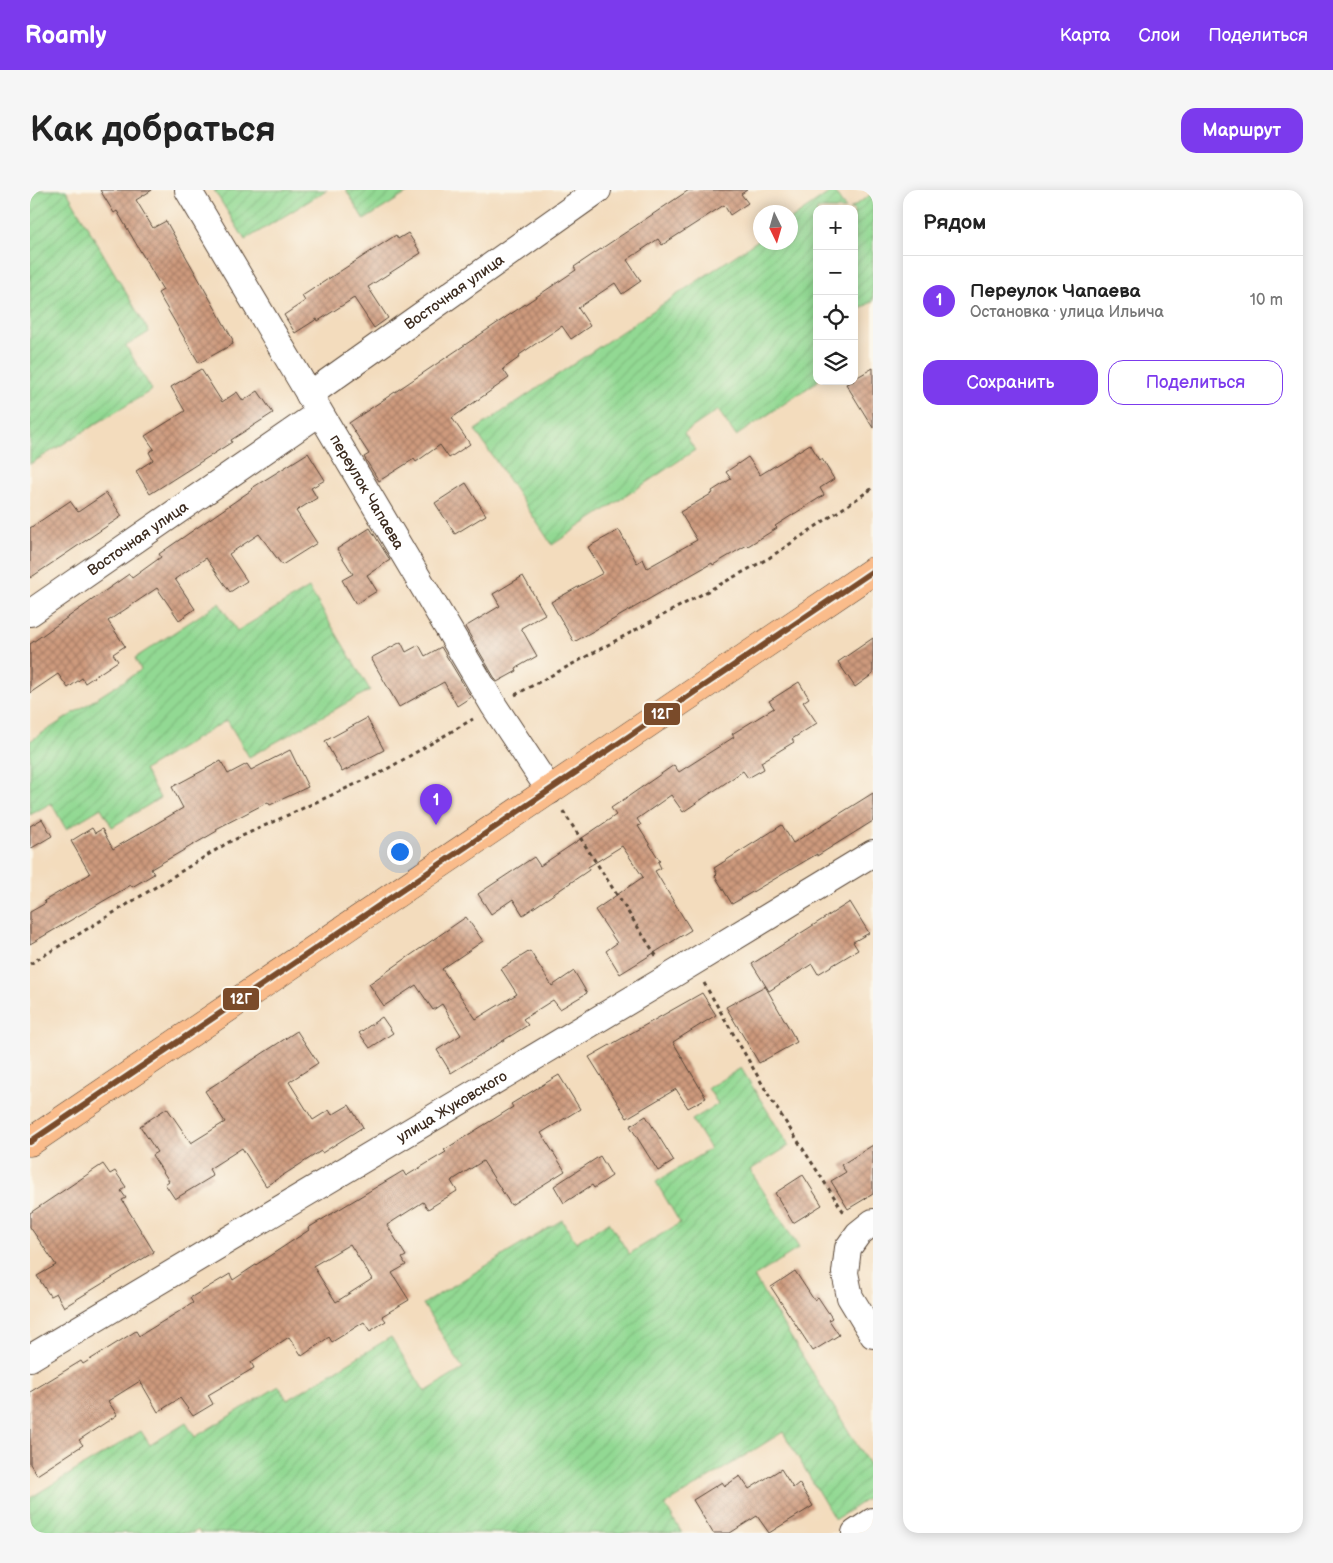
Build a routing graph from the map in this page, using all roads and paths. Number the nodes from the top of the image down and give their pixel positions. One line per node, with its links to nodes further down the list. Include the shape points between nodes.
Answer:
1 (188, 190): 3 (street, переулок Чапаева)
2 (598, 190): 3 (street, Восточная улица)
3 (314, 404): 6 (street, Восточная улица); 7 (street, переулок Чапаева)
4 (873, 488): 7 (path, via 769,558)
5 (873, 571): 8 (main road)
6 (30, 613)
7 (494, 706): 8 (street, переулок Чапаева); 11 (path, via 382,772 229,842)
8 (550, 791): 12 (path); 13 (main road)
9 (873, 853): 10 (street, улица Жуковского)
10 (692, 963): 12 (street, улица Жуковского); 14 (path, via 772,1101)
11 (30, 964)
12 (669, 977): 16 (street, улица Жуковского)
13 (30, 1142)
14 (865, 1228): 15 (street, via 848,1248 845,1273 850,1297)
15 (873, 1335)
16 (30, 1358)
17 (873, 1522): 18 (street)
18 (855, 1533)

